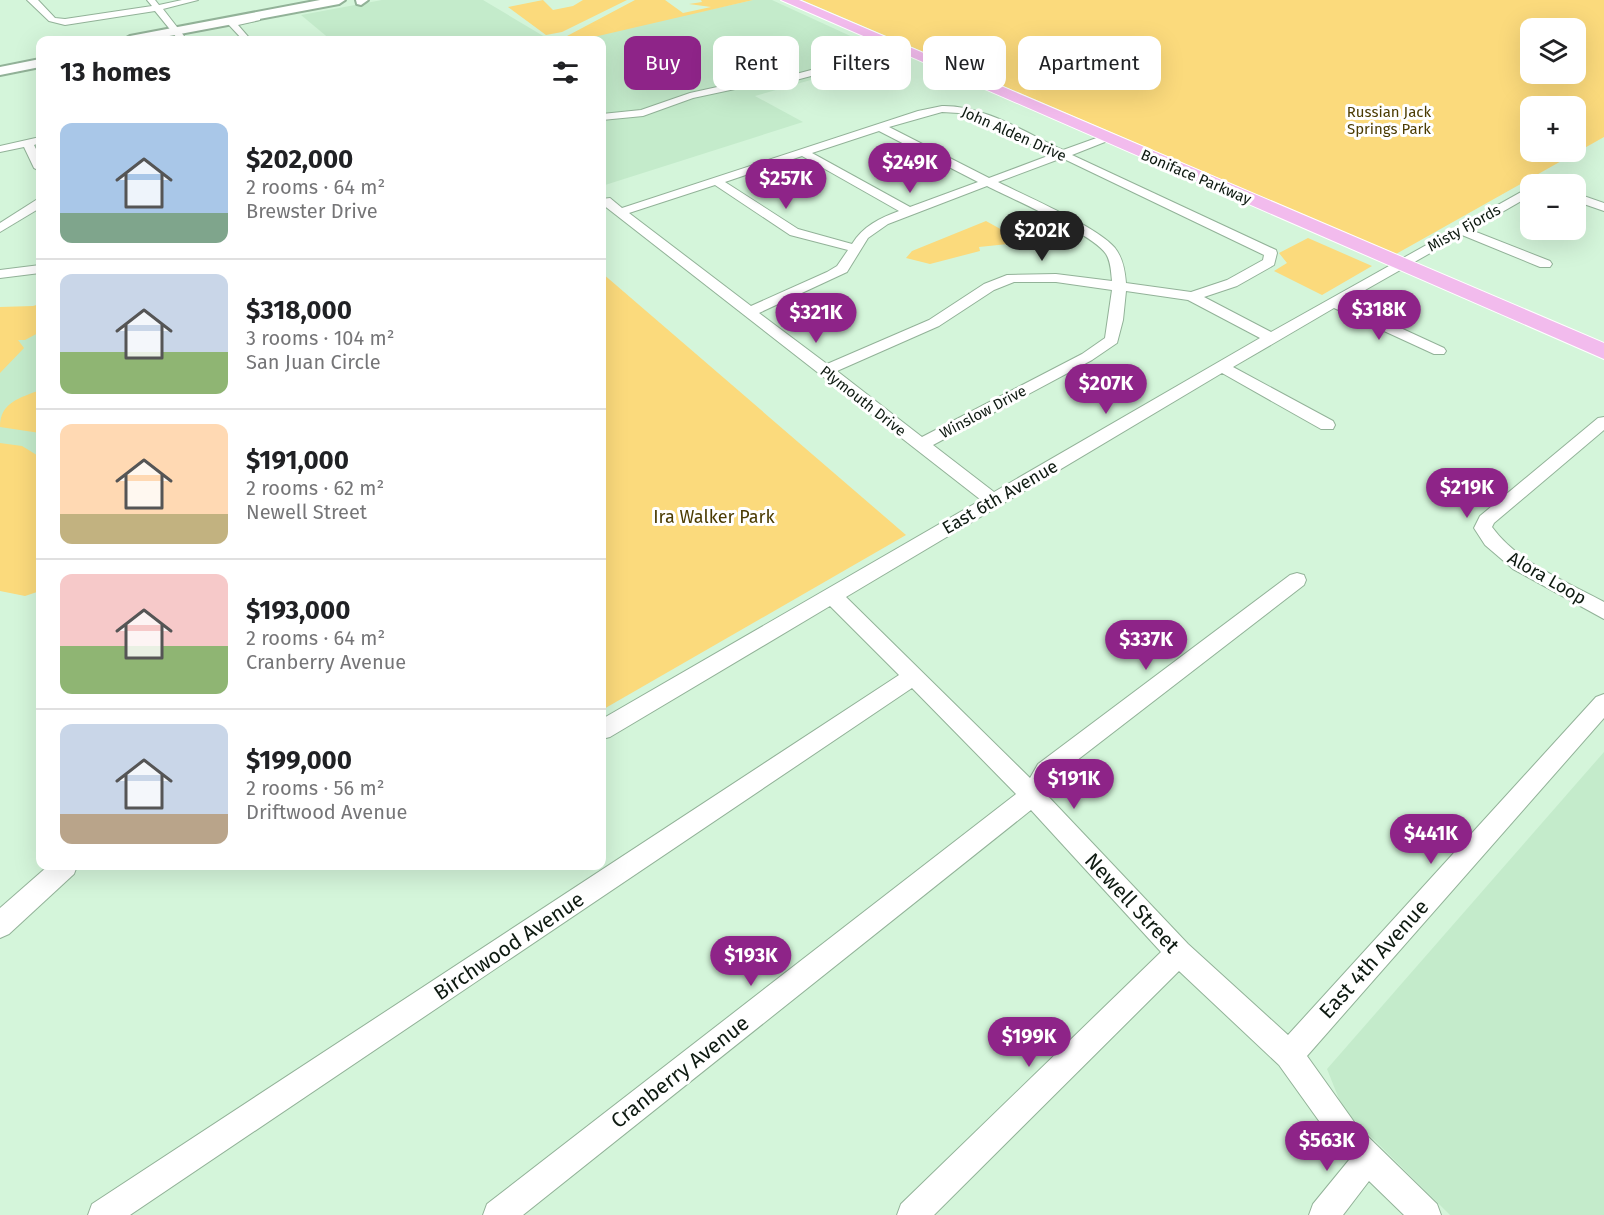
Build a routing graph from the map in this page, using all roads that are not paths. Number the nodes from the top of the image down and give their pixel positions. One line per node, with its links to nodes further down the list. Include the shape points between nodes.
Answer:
1 (31, 0): 6 (street, via 56,22)
2 (194, 0): 6 (street)
3 (336, 0): 7 (street); 8 (main road)
4 (362, 0): 7 (main road)
5 (788, 0): 14 (main road, Boniface Parkway)
6 (154, 3): 10 (street)
7 (237, 24): 8 (street); 9 (street); 10 (main road); 13 (street)
8 (210, 25): 10 (main road)
9 (255, 33)
10 (178, 34): 11 (main road); 12 (main road)
11 (162, 36)
12 (171, 36)
13 (244, 36)
14 (872, 36)
15 (911, 53): 23 (main road, Boniface Parkway)
16 (36, 59): 18 (main road)
17 (36, 64): 19 (main road)
18 (0, 66)
19 (0, 71)
20 (811, 73): 21 (street, via 690,96 643,113)
21 (606, 117)
22 (880, 127): 27 (street, John Alden Drive); 28 (street, John Alden Drive, via 936,108 956,108); 31 (street, Winslow Drive)
23 (1106, 138): 28 (street); 42 (main road, Boniface Parkway)
24 (36, 141): 25 (street)
25 (28, 143): 26 (street); 29 (street)
26 (0, 149)
27 (803, 152): 30 (street, John Alden Drive); 37 (street)
28 (1062, 154): 31 (street); 47 (street, John Alden Drive, via 1271,253 1269,262 1242,279)
29 (36, 160)
30 (716, 180): 38 (street, John Alden Drive); 41 (street, via 794,232)
31 (989, 182): 37 (street); 46 (street, Winslow Drive, via 1100,242 1116,260)
32 (1520, 197): 40 (street, Misty Fjords)
33 (606, 201): 38 (street, Plymouth Drive)
34 (1586, 201): 36 (street)
35 (36, 206): 39 (street)
36 (1604, 207)
37 (908, 211): 41 (street, via 875,227)
38 (621, 212): 49 (street, Plymouth Drive)
39 (0, 228)
40 (1461, 230): 42 (street, Misty Fjords); 43 (street)
41 (854, 248): 49 (street, via 842,269)
42 (1398, 264): 48 (street, East 6th Avenue); 52 (main road, Boniface Parkway)
43 (1545, 264)
44 (36, 270): 45 (street)
45 (0, 274)
46 (1119, 287): 47 (street); 54 (street, via 1056,278 1012,278 989,287 934,323); 57 (street, Winslow Drive, via 1112,340)
47 (1191, 296): 50 (street)
48 (1333, 302): 50 (street, East 6th Avenue); 51 (street)
49 (749, 312): 54 (street, Plymouth Drive)
50 (1271, 338): 53 (street, East 6th Avenue)
51 (1438, 351)
52 (1604, 352)
53 (1223, 367): 56 (street); 58 (street, East 6th Avenue)
54 (825, 371): 57 (street, Plymouth Drive)
55 (1604, 422): 61 (street, Alora Loop, via 1486,520 1483,528 1489,540 1506,554)
56 (1327, 425)
57 (920, 445): 58 (street, Plymouth Drive)
58 (993, 500): 60 (street, East 6th Avenue)
59 (1297, 580): 65 (street, Cranberry Avenue, via 1046,771)
60 (832, 595): 62 (street, Newell Street); 64 (street, East 6th Avenue)
61 (1604, 611)
62 (915, 676): 65 (street, Newell Street); 71 (street, Birchwood Avenue)
63 (1604, 704): 69 (street, East 4th Avenue)
64 (606, 728)
65 (1032, 795): 68 (street, Newell Street); 72 (street, Cranberry Avenue)
66 (61, 870): 67 (street)
67 (0, 925)
68 (1179, 953): 69 (street, Newell Street); 73 (street)
69 (1289, 1055): 70 (street, Newell Street)
70 (1368, 1159): 74 (street); 75 (street, Newell Street)
71 (103, 1215)
72 (498, 1215)
73 (912, 1215)
74 (1324, 1215)
75 (1426, 1215)

